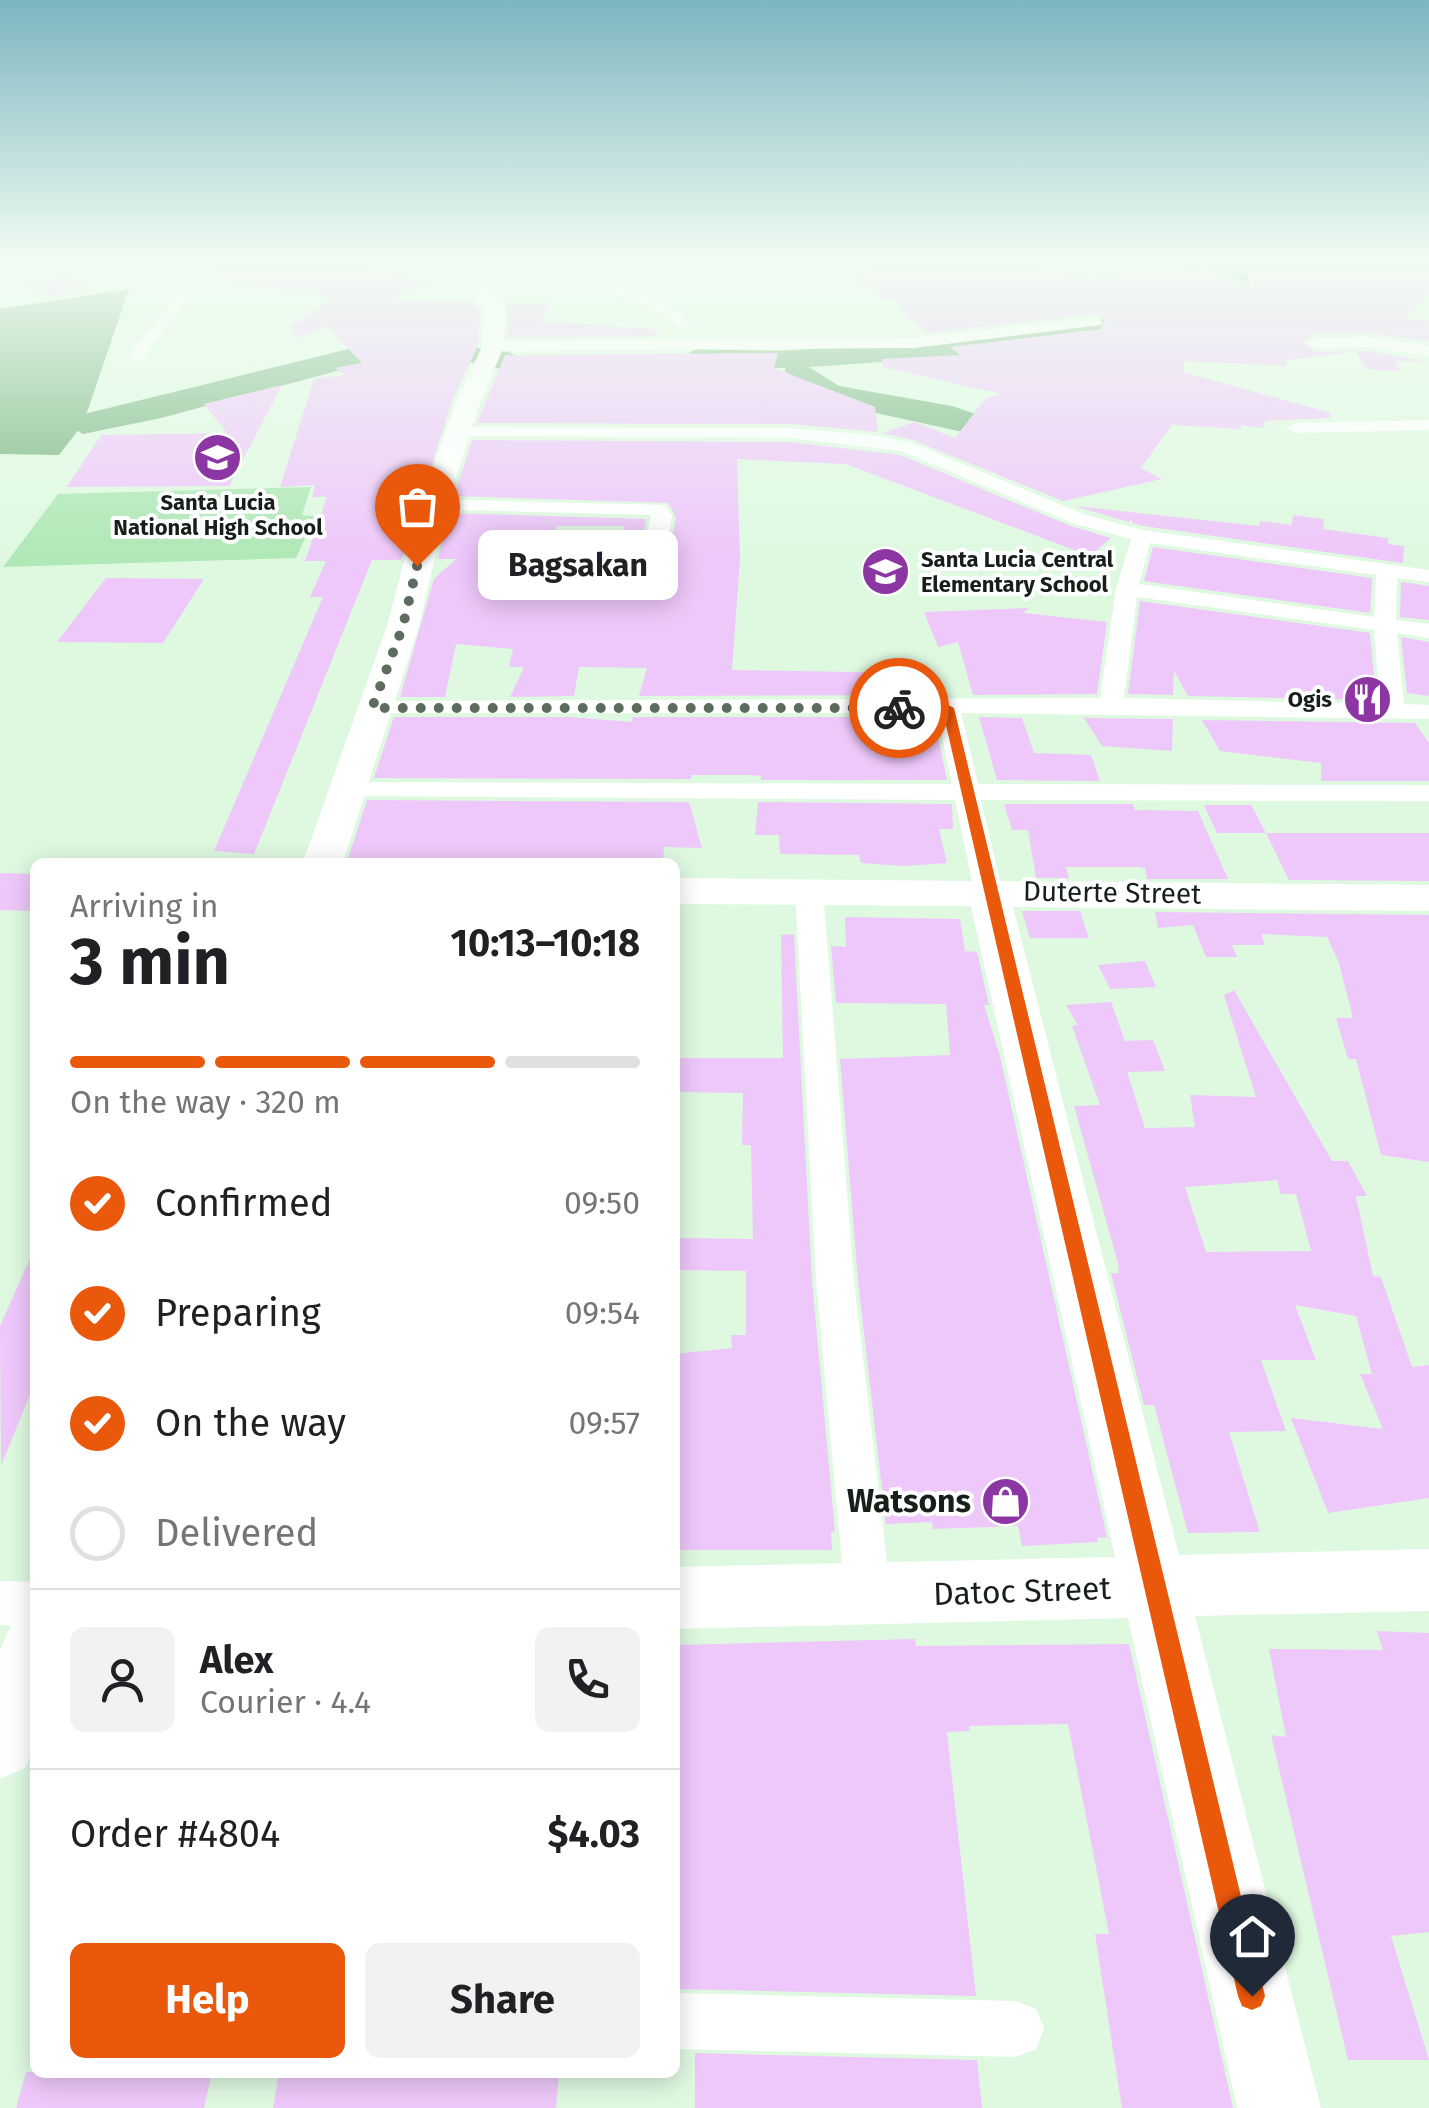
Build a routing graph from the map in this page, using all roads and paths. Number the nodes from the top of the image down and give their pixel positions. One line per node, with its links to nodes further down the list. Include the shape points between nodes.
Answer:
1 (489, 357): 4 (street)
2 (1429, 425): 3 (street)
3 (1296, 428)
4 (458, 431): 5 (street); 6 (street, via 790,433 871,440 906,447 1080,519)
5 (433, 505): 10 (street, via 658,508); 14 (street, via 403,626)
6 (1142, 536): 7 (street); 9 (street)
7 (1387, 571): 8 (street); 11 (street)
8 (1429, 576)
9 (1127, 589): 11 (street); 13 (street)
10 (648, 590)
11 (1386, 626): 12 (street); 16 (street)
12 (1429, 631)
13 (1111, 706): 15 (street); 16 (street)
14 (372, 708): 15 (street); 19 (street)
15 (948, 708): 18 (street)
16 (1394, 710): 17 (street)
17 (1429, 712)
18 (965, 789): 19 (street); 20 (street); 24 (street)
19 (346, 790): 21 (street)
20 (1429, 792)
21 (324, 858)
22 (680, 890): 23 (street, Duterte Street)
23 (809, 890): 24 (street, Duterte Street); 28 (street, via 835,1281)
24 (988, 890): 25 (street, Duterte Street); 27 (street)
25 (1429, 898)
26 (1429, 1580): 27 (street, Datoc Street)
27 (1152, 1587): 28 (street, Datoc Street); 36 (street)
28 (868, 1596): 29 (street, Datoc Street)
29 (680, 1598)
30 (0, 1604): 31 (street)
31 (30, 1604)
32 (30, 1661): 33 (street)
33 (0, 1742)
34 (680, 2021): 35 (street)
35 (1016, 2029)
36 (1279, 2108)

